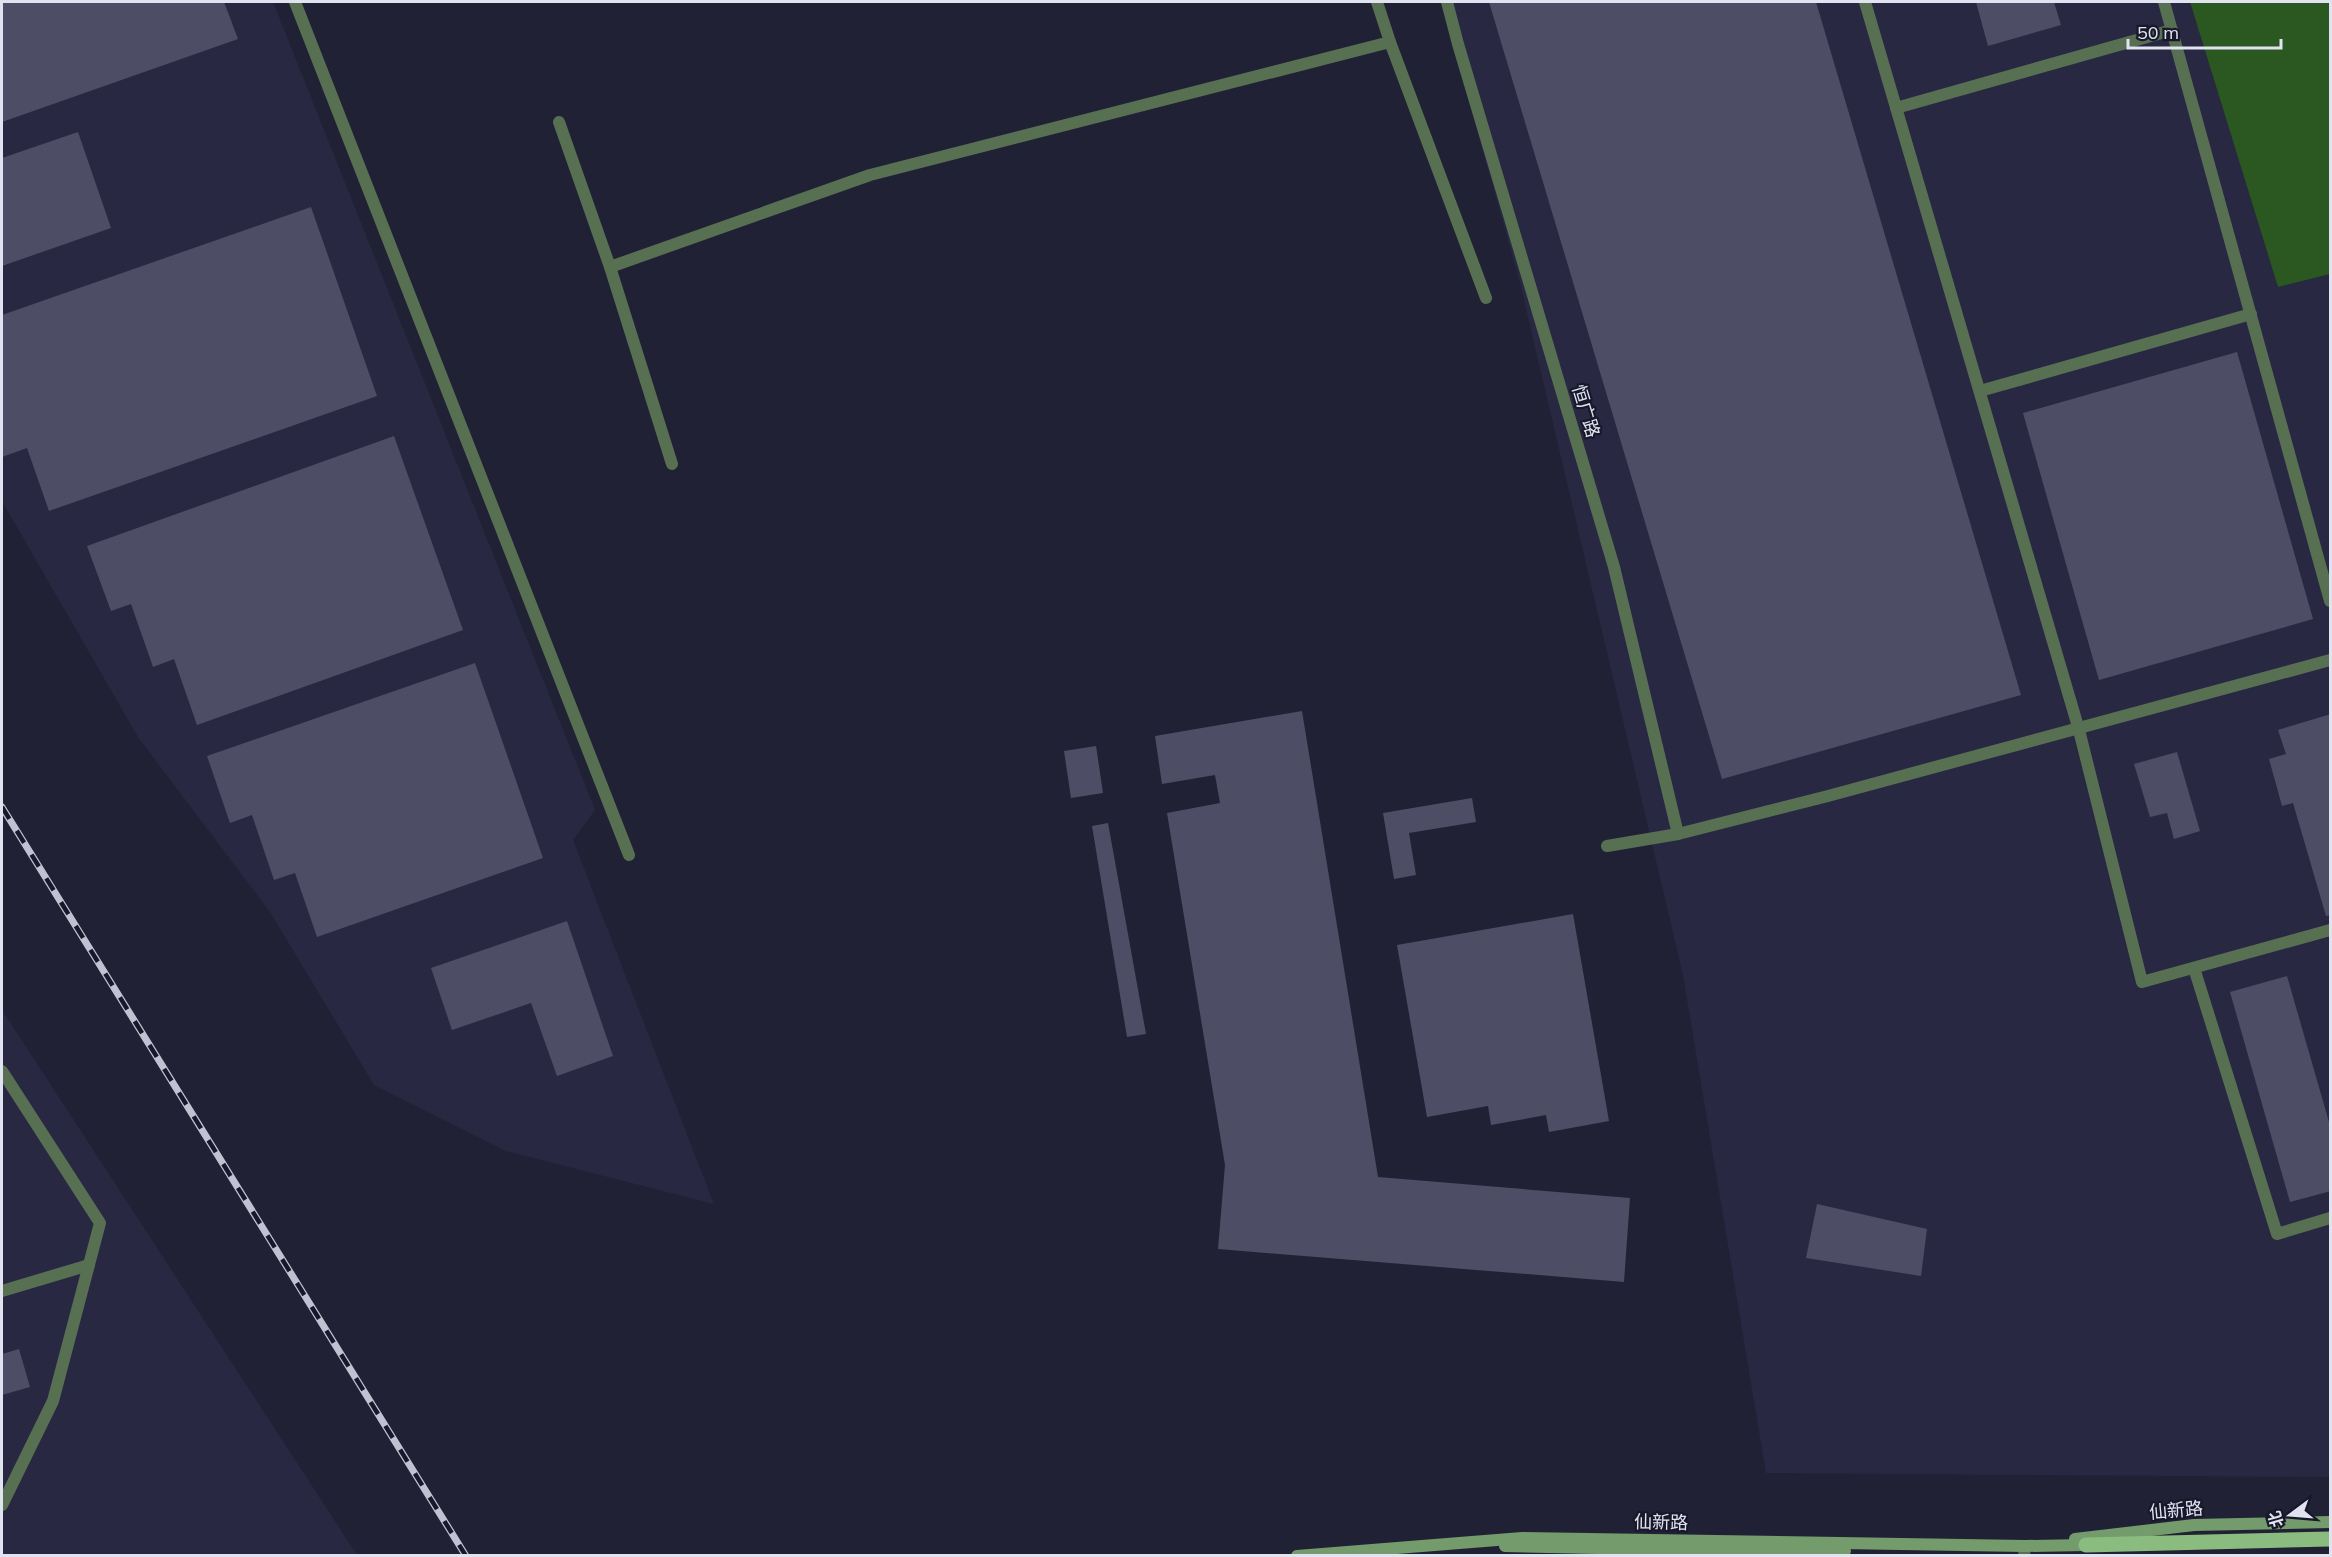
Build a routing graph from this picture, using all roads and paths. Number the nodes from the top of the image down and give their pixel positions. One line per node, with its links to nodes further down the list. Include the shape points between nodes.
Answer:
1 (295, 2): 20 (street)
2 (1377, 2): 7 (street)
3 (1447, 2): 18 (street, 恒广路, via 1614,567)
4 (1865, 2): 8 (street)
5 (2164, 2): 6 (street)
6 (2172, 30): 8 (street); 12 (street)
7 (1390, 42): 10 (street, via 870,175); 11 (street)
8 (1896, 108): 13 (street)
9 (559, 122): 10 (street)
10 (610, 267): 14 (street)
11 (1486, 298)
12 (2251, 314): 13 (street); 15 (street)
13 (1980, 391): 17 (street)
14 (672, 464)
15 (2331, 601)
16 (2331, 660): 17 (street)
17 (2079, 730): 18 (street); 22 (street, via 2142,982)
18 (1678, 834): 19 (street)
19 (1607, 846)
20 (629, 855)
21 (2331, 930): 22 (street)
22 (2194, 968): 24 (street, via 2277,1234)
23 (2, 1071): 25 (street, via 100,1223)
24 (2331, 1218)
25 (89, 1265): 26 (street); 27 (street, via 53,1401)
26 (2, 1291)
27 (2, 1505)
28 (2331, 1522): 31 (main road, 仙新路, via 2194,1525 2103,1534)
29 (2331, 1539): 30 (main road)
30 (2086, 1545): 31 (main road, 仙新路)
31 (2026, 1552): 32 (main road, 仙新路, via 1522,1538); 33 (main road, 仙新路, via 1502,1546)
32 (1297, 1556)
33 (1371, 1556)

